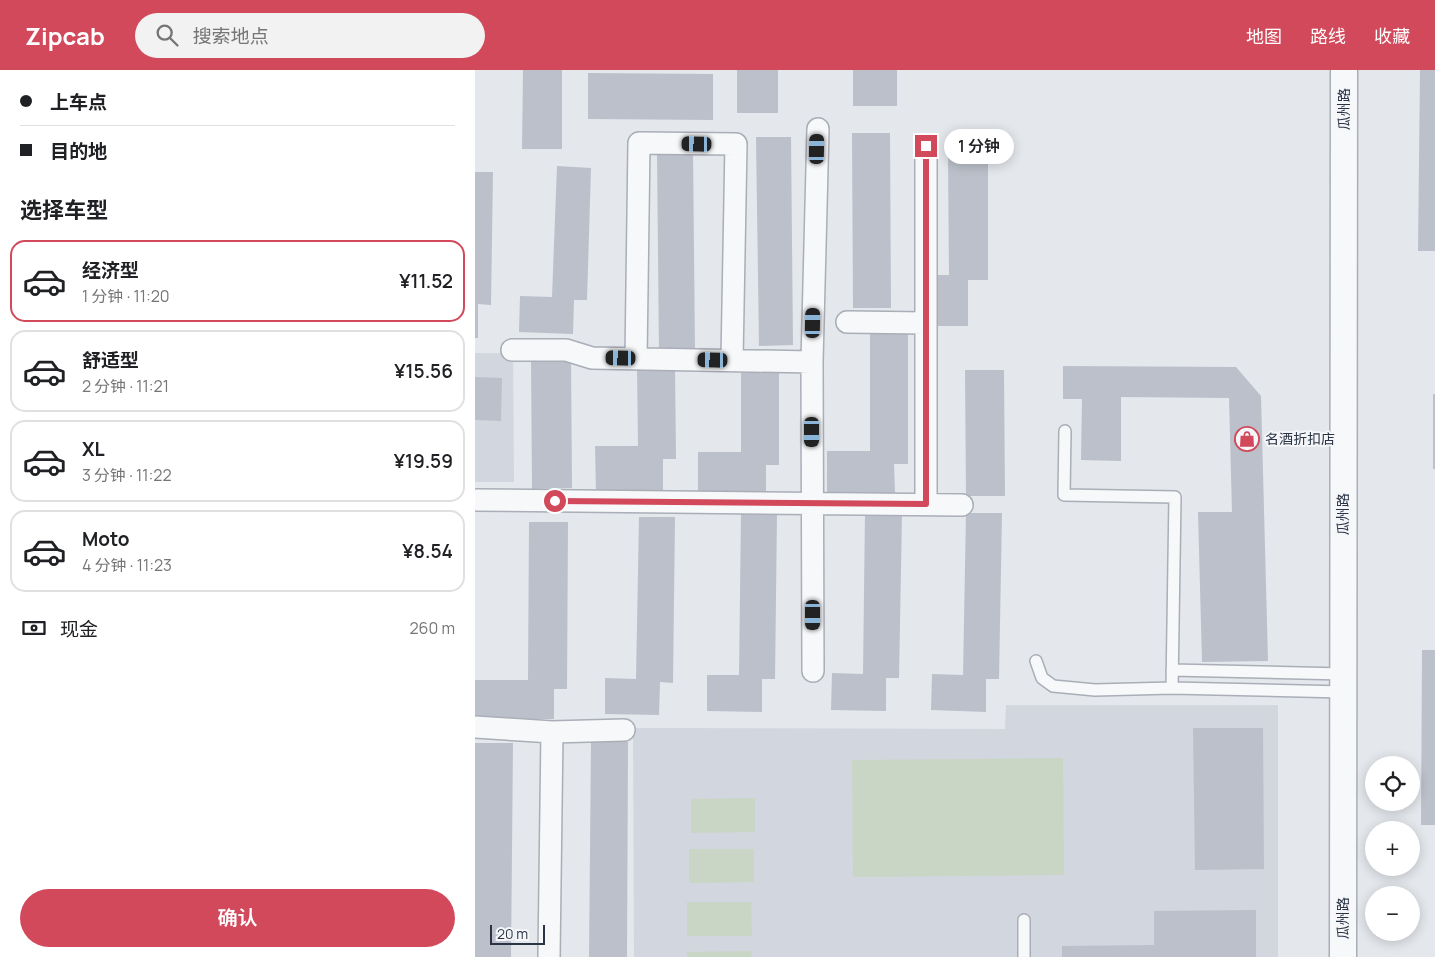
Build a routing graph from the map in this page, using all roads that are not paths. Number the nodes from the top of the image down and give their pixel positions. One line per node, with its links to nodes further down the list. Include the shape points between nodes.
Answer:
1 (1344, 70): 18 (street, 瓜州路)
2 (818, 129): 9 (street)
3 (926, 146): 5 (street)
4 (847, 322): 5 (street)
5 (926, 324): 13 (street)
6 (512, 350): 7 (street, via 566,350 592,358)
7 (637, 359): 8 (street); 8 (street, via 639,143 736,144)
8 (732, 360): 9 (street)
9 (812, 362): 12 (street)
10 (1065, 431): 16 (lane, via 1064,496 1175,498)
11 (475, 500): 12 (street)
12 (813, 503): 13 (street); 17 (street)
13 (926, 504): 14 (street)
14 (962, 505)
15 (1036, 661): 19 (lane, via 1042,678 1053,686 1095,690)
16 (1173, 670): 18 (lane); 19 (lane)
17 (813, 671)
18 (1343, 683): 19 (lane); 26 (street, 瓜州路)
19 (1172, 688)
20 (475, 727): 22 (street)
21 (624, 730): 22 (street)
22 (552, 732): 24 (street)
23 (1024, 920): 25 (lane)
24 (549, 957)
25 (1024, 957)
26 (1343, 957)

